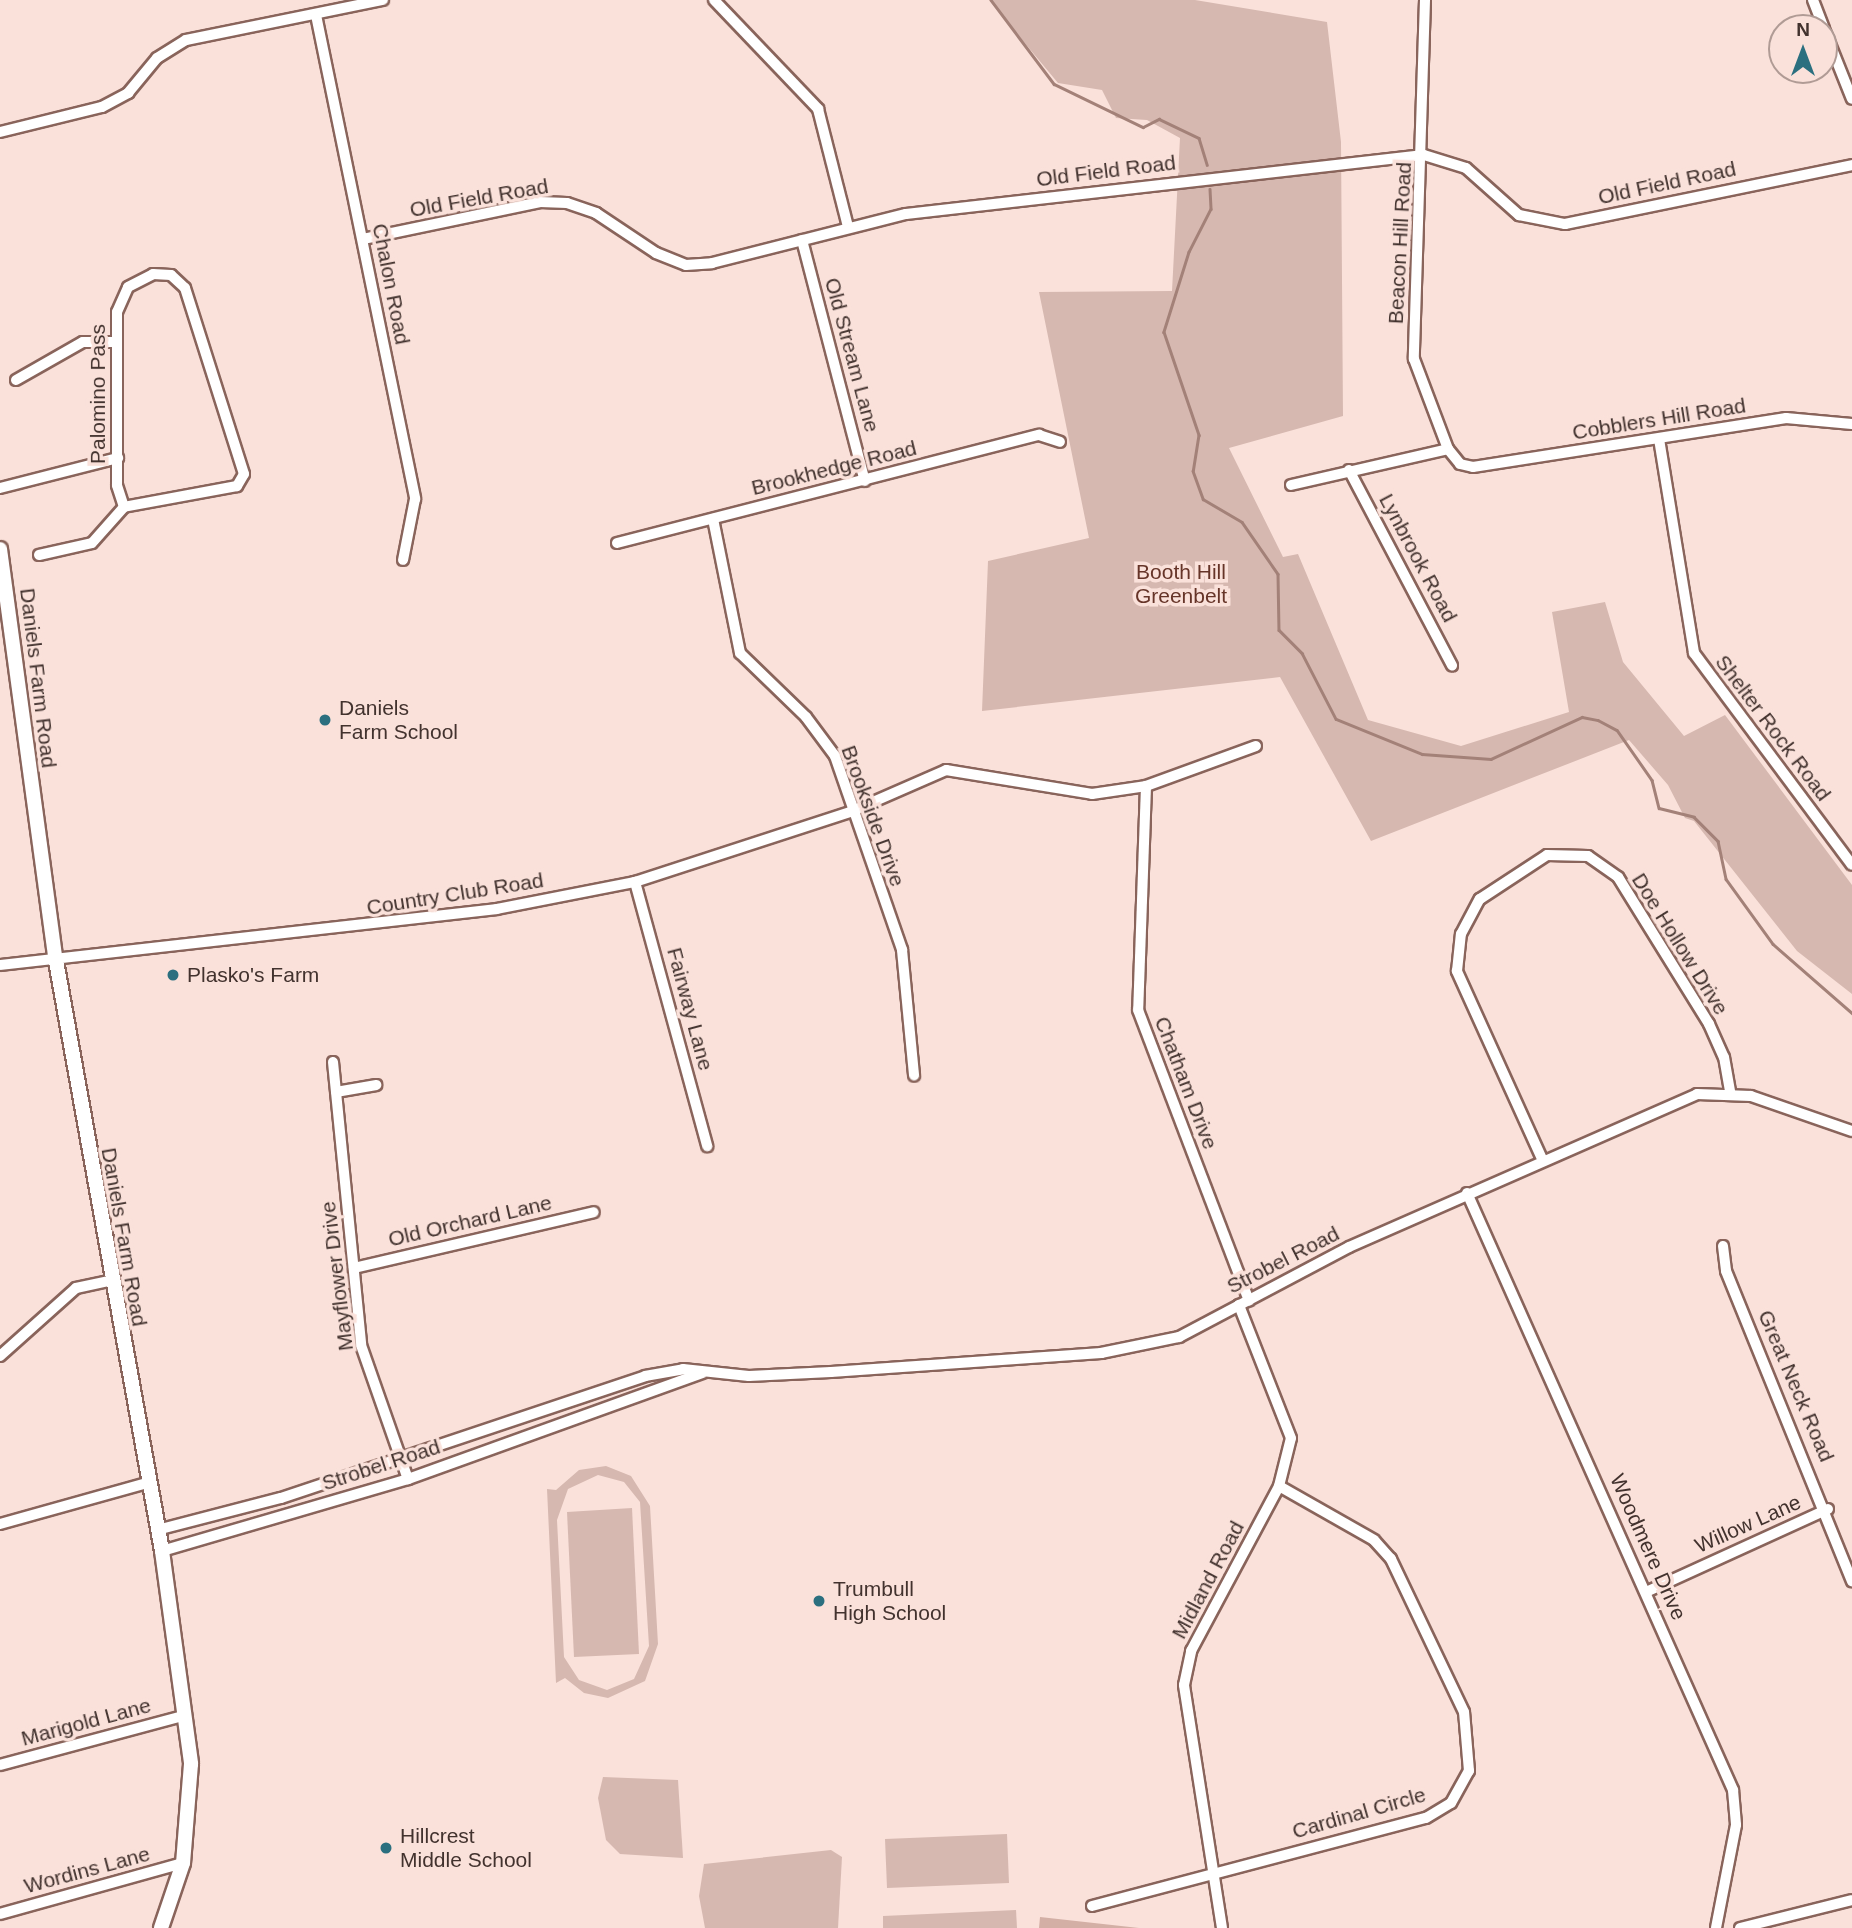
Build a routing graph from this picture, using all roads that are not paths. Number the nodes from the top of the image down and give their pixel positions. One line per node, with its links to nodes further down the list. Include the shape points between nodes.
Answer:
1 (383, 0): 4 (street)
2 (714, 0): 10 (street, via 818,109)
3 (1425, 0): 8 (street, Beacon Hill Road)
4 (316, 15): 7 (street, via 186,40 157,58 128,93 102,107); 11 (street, Chalon Road)
5 (1838, 64): 6 (street)
6 (1852, 99)
7 (0, 132)
8 (1423, 155): 9 (street, Old Field Road, via 1466,168 1519,215 1565,224); 10 (street, Old Field Road, via 919,212); 18 (street, Beacon Hill Road, via 1414,359)
9 (1852, 165)
10 (848, 227): 12 (street, Old Field Road)
11 (363, 239): 12 (street, Old Field Road, via 540,202 596,213 656,253 686,264); 29 (street, Chalon Road, via 415,499)
12 (802, 240): 21 (street, Old Stream Lane)
13 (115, 342): 14 (street, via 83,342); 19 (street, Palomino Pass); 24 (street, Palomino Pass, via 117,312 128,287 153,274 171,275 185,288 244,474 237,486)
14 (16, 380)
15 (1852, 424): 16 (street, Cobblers Hill Road, via 1786,418)
16 (1659, 439): 18 (street, Cobblers Hill Road, via 1473,467 1460,464); 34 (street, Shelter Rock Road, via 1694,653)
17 (1060, 442): 21 (street, Brookhedge Road, via 1040,435)
18 (1448, 449): 20 (street)
19 (118, 458): 23 (street); 24 (street, Palomino Pass, via 117,496)
20 (1349, 470): 22 (street); 30 (street, Lynbrook Road)
21 (865, 481): 25 (street, Brookhedge Road)
22 (1291, 485)
23 (0, 488)
24 (124, 507): 28 (street, via 92,543)
25 (713, 519): 26 (street, Brookhedge Road); 33 (street, Brookside Drive, via 740,653 807,718 835,756)
26 (617, 543)
27 (0, 549): 36 (main road, Daniels Farm Road)
28 (39, 555)
29 (403, 560)
30 (1452, 665)
31 (1256, 747): 32 (street, Country Club Road)
32 (1146, 786): 33 (street, Country Club Road, via 1092,794 946,770); 51 (street, Chatham Drive, via 1138,1010)
33 (850, 812): 35 (street, Country Club Road); 39 (street, Brookside Drive, via 902,950)
34 (1852, 865)
35 (635, 882): 36 (street, Country Club Road, via 483,911); 44 (street, Fairway Lane)
36 (56, 961): 37 (street, Country Club Road); 50 (main road, Daniels Farm Road)
37 (0, 965)
38 (332, 1062): 41 (street, Mayflower Drive)
39 (914, 1075)
40 (376, 1085): 41 (street)
41 (336, 1092): 49 (street, Mayflower Drive)
42 (1730, 1092): 43 (street, Strobel Road); 45 (street, Strobel Road, via 1667,1104); 45 (street, Doe Hollow Drive, via 1724,1057 1709,1024 1618,877 1588,856 1546,855 1480,899 1461,934 1457,971)
43 (1852, 1130)
44 (707, 1146)
45 (1543, 1161): 46 (street, Strobel Road)
46 (1467, 1193): 51 (street, Strobel Road); 65 (street, Woodmere Drive)
47 (594, 1212): 49 (street, Old Orchard Lane)
48 (1723, 1245): 60 (street, Great Neck Road, via 1726,1271)
49 (354, 1268): 56 (street, Mayflower Drive, via 361,1345)
50 (109, 1281): 52 (street, via 76,1288); 58 (main road, Daniels Farm Road)
51 (1244, 1303): 53 (street, Strobel Road, via 1179,1337 1101,1353 831,1372); 59 (street, Midland Road, via 1289,1420 1290,1457)
52 (0, 1356)
53 (703, 1373): 54 (street, Strobel Road, via 683,1369); 55 (street, Strobel Road)
54 (602, 1388): 55 (street); 56 (street, Strobel Road)
55 (608, 1404): 57 (street, Strobel Road)
56 (401, 1459): 57 (street, Mayflower Drive); 62 (street, Strobel Road)
57 (408, 1479): 63 (street, Strobel Road)
58 (147, 1483): 61 (street); 62 (main road, Daniels Farm Road)
59 (1279, 1486): 69 (street, Midland Road, via 1191,1651 1184,1685); 69 (street, Cardinal Circle, via 1374,1540 1391,1559 1464,1712 1469,1771 1451,1803 1426,1818)
60 (1828, 1509): 64 (street, Great Neck Road); 65 (street, Willow Lane)
61 (0, 1524)
62 (157, 1530): 63 (main road, Daniels Farm Road)
63 (162, 1551): 66 (main road, Daniels Farm Road)
64 (1852, 1581)
65 (1646, 1592): 75 (street, Woodmere Drive, via 1703,1714 1737,1808)
66 (183, 1716): 67 (street, Marigold Lane); 68 (main road, Daniels Farm Road, via 193,1787)
67 (0, 1765)
68 (183, 1863): 72 (street, Wordins Lane); 73 (main road, Daniels Farm Road)
69 (1211, 1872): 71 (street, Cardinal Circle); 74 (street, Midland Road)
70 (1852, 1900): 76 (street)
71 (1092, 1906)
72 (0, 1914)
73 (162, 1928)
74 (1222, 1928)
75 (1716, 1928)
76 (1740, 1928)

